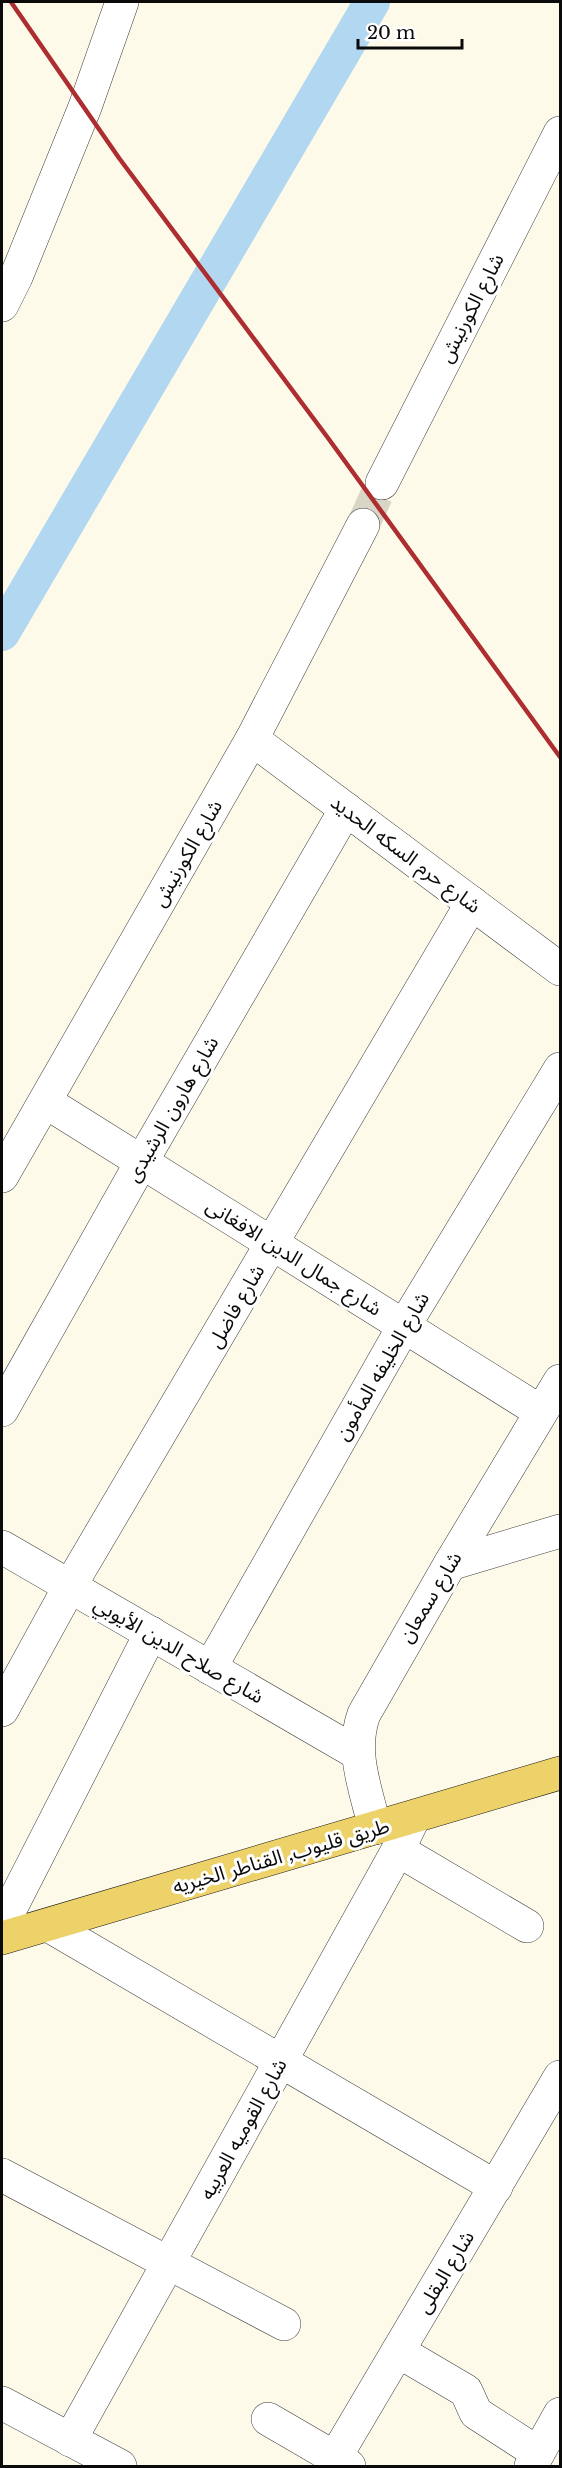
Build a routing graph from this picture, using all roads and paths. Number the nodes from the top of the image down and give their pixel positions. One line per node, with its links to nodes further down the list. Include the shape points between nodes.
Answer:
1 (122, 2): 3 (street, via 85,107)
2 (561, 133): 4 (street, شارع الكورنيش)
3 (2, 305)
4 (382, 483)
5 (363, 525): 6 (street, شارع الكورنيش)
6 (252, 739): 7 (street, شارع حرم السكه الحديد); 11 (street, شارع الكورنيش)
7 (346, 809): 8 (street, شارع حرم السكه الحديد); 12 (street, شارع هارون الرشيدى)
8 (472, 903): 9 (street, شارع حرم السكه الحديد); 14 (street, شارع فاضل)
9 (561, 969)
10 (561, 1069): 15 (street, شارع الخليفه المأمون)
11 (46, 1102): 12 (street, شارع جمال الدين الافغانى); 13 (street, شارع الكورنيش)
12 (142, 1161): 14 (street, شارع جمال الدين الافغانى); 17 (street, شارع هارون الرشيدى)
13 (2, 1176)
14 (272, 1243): 15 (street, شارع جمال الدين الافغانى); 22 (street, شارع فاضل)
15 (404, 1326): 18 (street, شارع جمال الدين الافغانى); 24 (street, شارع الخليفه المأمون)
16 (561, 1381): 18 (street, شارع سمعان)
17 (2, 1410)
18 (541, 1412): 21 (street, شارع سمعان)
19 (561, 1531): 21 (street)
20 (2, 1547): 22 (street, شارع صلاح الدين الأيوبي)
21 (450, 1564): 26 (street, شارع سمعان, via 370,1699 358,1730)
22 (70, 1586): 23 (street, شارع صلاح الدين الأيوبي); 25 (street, شارع فاضل)
23 (151, 1634): 24 (street, شارع صلاح الدين الأيوبي); 31 (street)
24 (210, 1668): 26 (street, شارع صلاح الدين الأيوبي)
25 (2, 1710)
26 (357, 1753): 28 (street, شارع سمعان)
27 (561, 1773): 28 (main road, طريق قليوب, القناطر الخيريه, via 414,1816)
28 (387, 1839): 29 (main road, طريق قليوب, القناطر الخيريه); 30 (street); 32 (street, شارع القوميه العربيه)
29 (48, 1925): 31 (main road, طريق قليوب, القناطر الخيريه); 32 (street)
30 (527, 1926)
31 (3, 1937)
32 (280, 2061): 35 (street); 36 (street, شارع القوميه العربيه)
33 (561, 2077): 35 (street, شارع البقلى)
34 (2, 2175): 36 (street)
35 (496, 2187): 38 (street, شارع البقلى)
36 (168, 2263): 37 (street); 42 (street, شارع القوميه العربيه)
37 (284, 2324)
38 (398, 2351): 43 (street, via 466,2391 476,2413); 44 (street, شارع البقلى)
39 (2, 2403): 42 (street)
40 (561, 2414): 43 (street)
41 (268, 2419): 44 (street)
42 (69, 2440): 45 (street)
43 (535, 2460)
44 (338, 2464)
45 (120, 2466)

